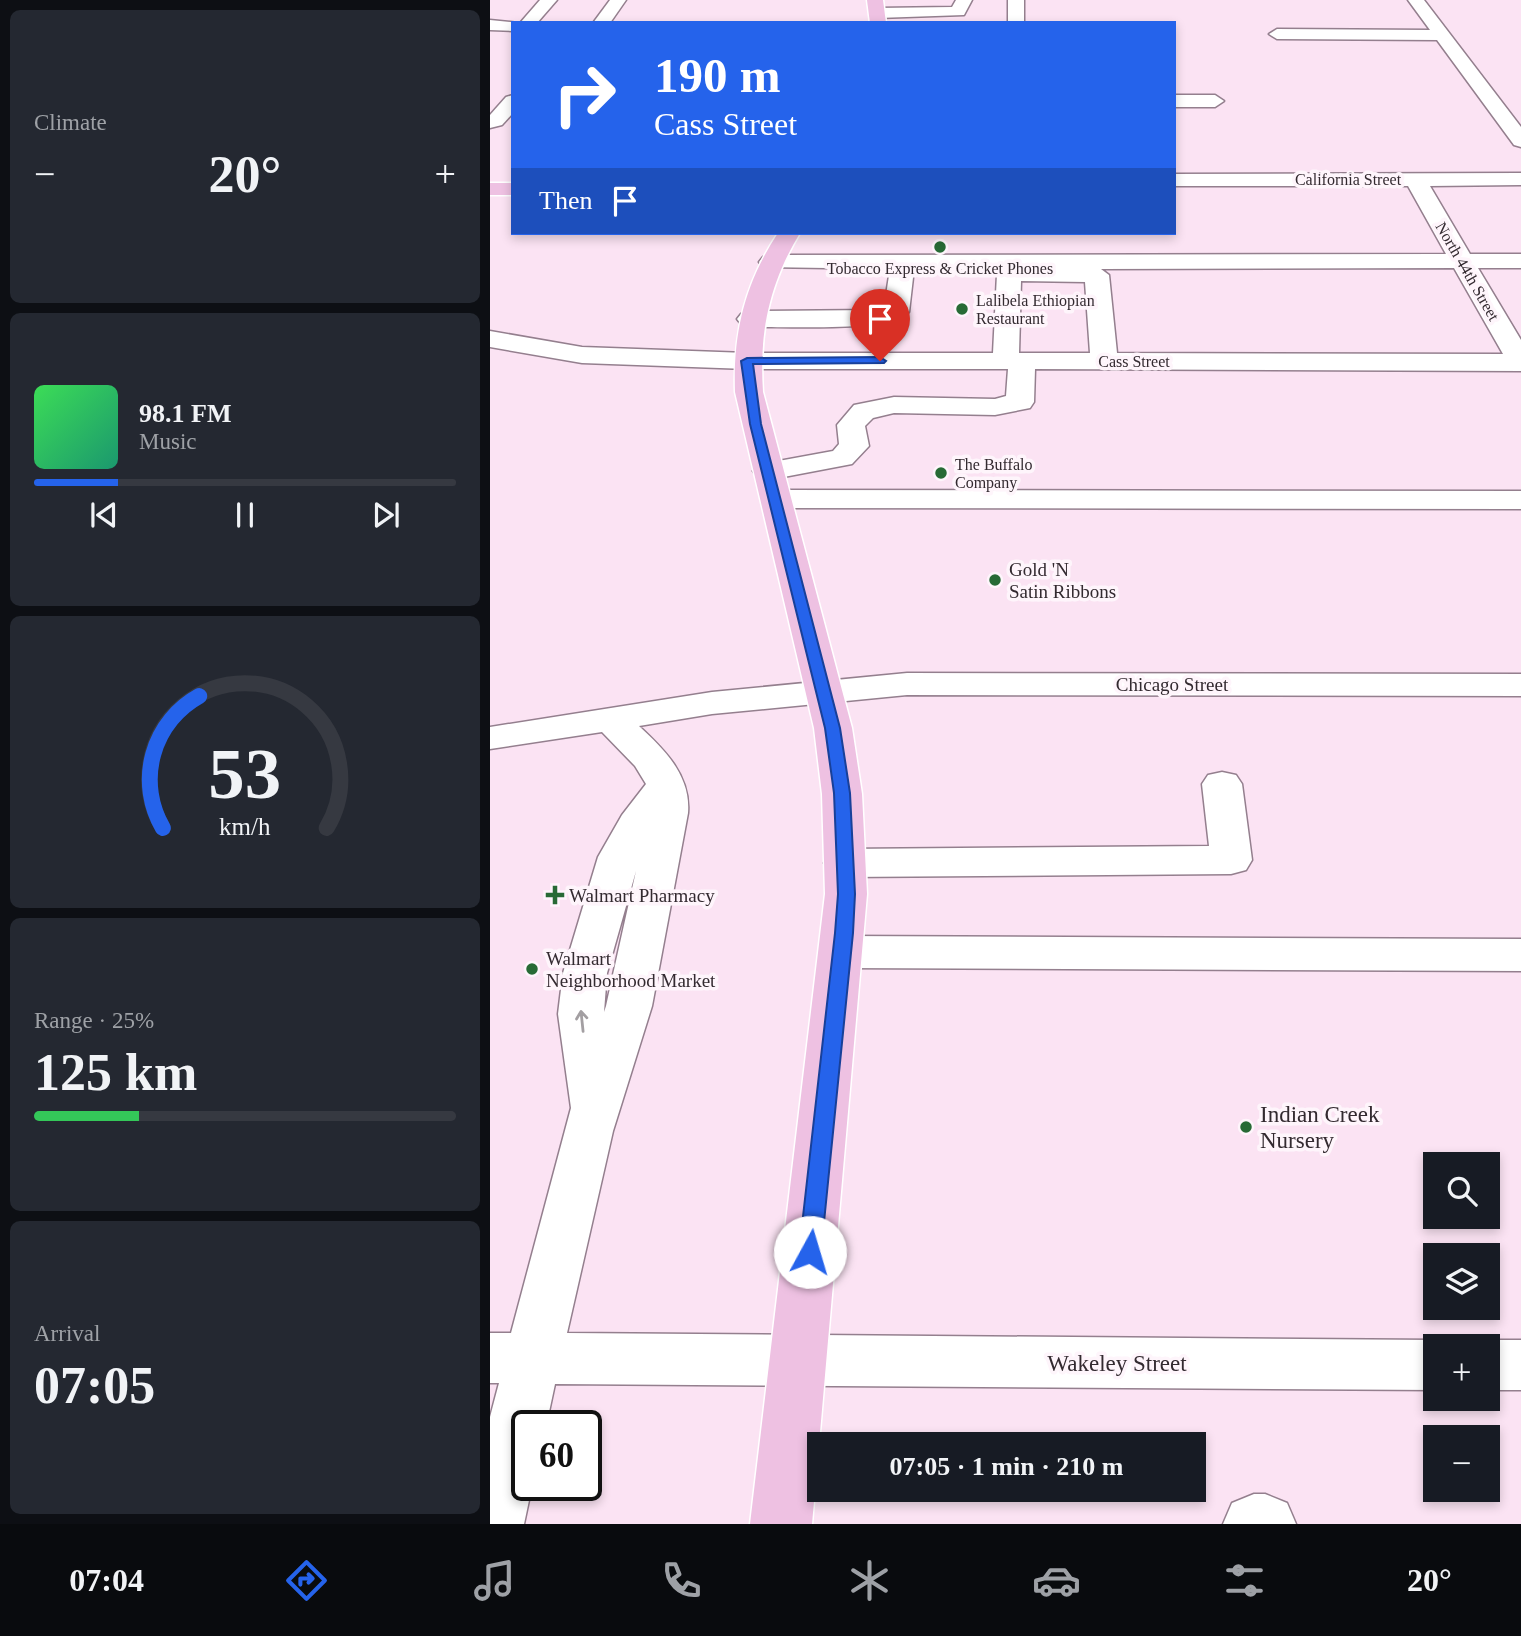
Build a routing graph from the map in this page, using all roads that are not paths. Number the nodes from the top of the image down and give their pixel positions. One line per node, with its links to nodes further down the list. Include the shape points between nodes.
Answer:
1 (550, 0): 8 (street)
2 (618, 0): 9 (street)
3 (1016, 0): 10 (street)
4 (1416, 0): 14 (street)
5 (934, 6): 6 (street); 7 (street)
6 (961, 6)
7 (877, 12)
8 (530, 21)
9 (602, 21)
10 (1016, 21)
11 (490, 25): 12 (street)
12 (511, 26)
13 (1277, 34): 14 (street)
14 (1442, 36): 19 (street)
15 (1176, 101): 16 (street)
16 (1215, 101)
17 (511, 103): 18 (street)
18 (490, 122)
19 (1521, 141)
20 (1415, 179): 21 (street, California Street); 22 (street, California Street); 26 (street, North 44th Street)
21 (1521, 179)
22 (1176, 180)
23 (490, 189): 24 (main road)
24 (511, 189)
25 (786, 237): 28 (main road); 29 (street, via 858,240)
26 (1463, 261): 27 (street); 30 (street, via 986,252); 36 (street, North 44th Street)
27 (1521, 261)
28 (771, 262): 29 (street); 31 (main road)
29 (853, 262): 30 (street)
30 (903, 262): 31 (street, via 896,312 877,318)
31 (750, 319): 33 (main road)
32 (490, 339): 33 (street, Cass Street, via 582,355)
33 (747, 361): 34 (street, Cass Street); 38 (main road, via 751,403)
34 (1014, 361): 35 (street, Cass Street); 35 (street, via 1009,274 1097,275); 37 (street, via 1020,402 995,407 894,405 864,411 851,425 853,446)
35 (1104, 361): 36 (street, Cass Street)
36 (1521, 363)
37 (842, 458): 38 (street); 39 (street)
38 (772, 485): 39 (street); 42 (main road)
39 (860, 499): 40 (street)
40 (1521, 500)
41 (1521, 685): 42 (street, Chicago Street, via 929,683)
42 (823, 690): 43 (street, Chicago Street); 46 (main road, via 837,758)
43 (610, 718): 44 (street, Chicago Street); 49 (street, via 653,763 666,784 665,830 636,978 594,1114)
44 (490, 738)
45 (1222, 784): 46 (street, via 1231,860)
46 (845, 863): 47 (main road)
47 (842, 952): 48 (street); 50 (main road)
48 (1521, 955)
49 (504, 1354): 50 (street, Wakeley Street); 54 (street)
50 (798, 1361): 51 (street, Wakeley Street); 55 (main road)
51 (1423, 1365)
52 (1500, 1365): 53 (street)
53 (1521, 1365)
54 (493, 1524)
55 (780, 1524)
56 (1254, 1524): 57 (street)
57 (1265, 1524)

